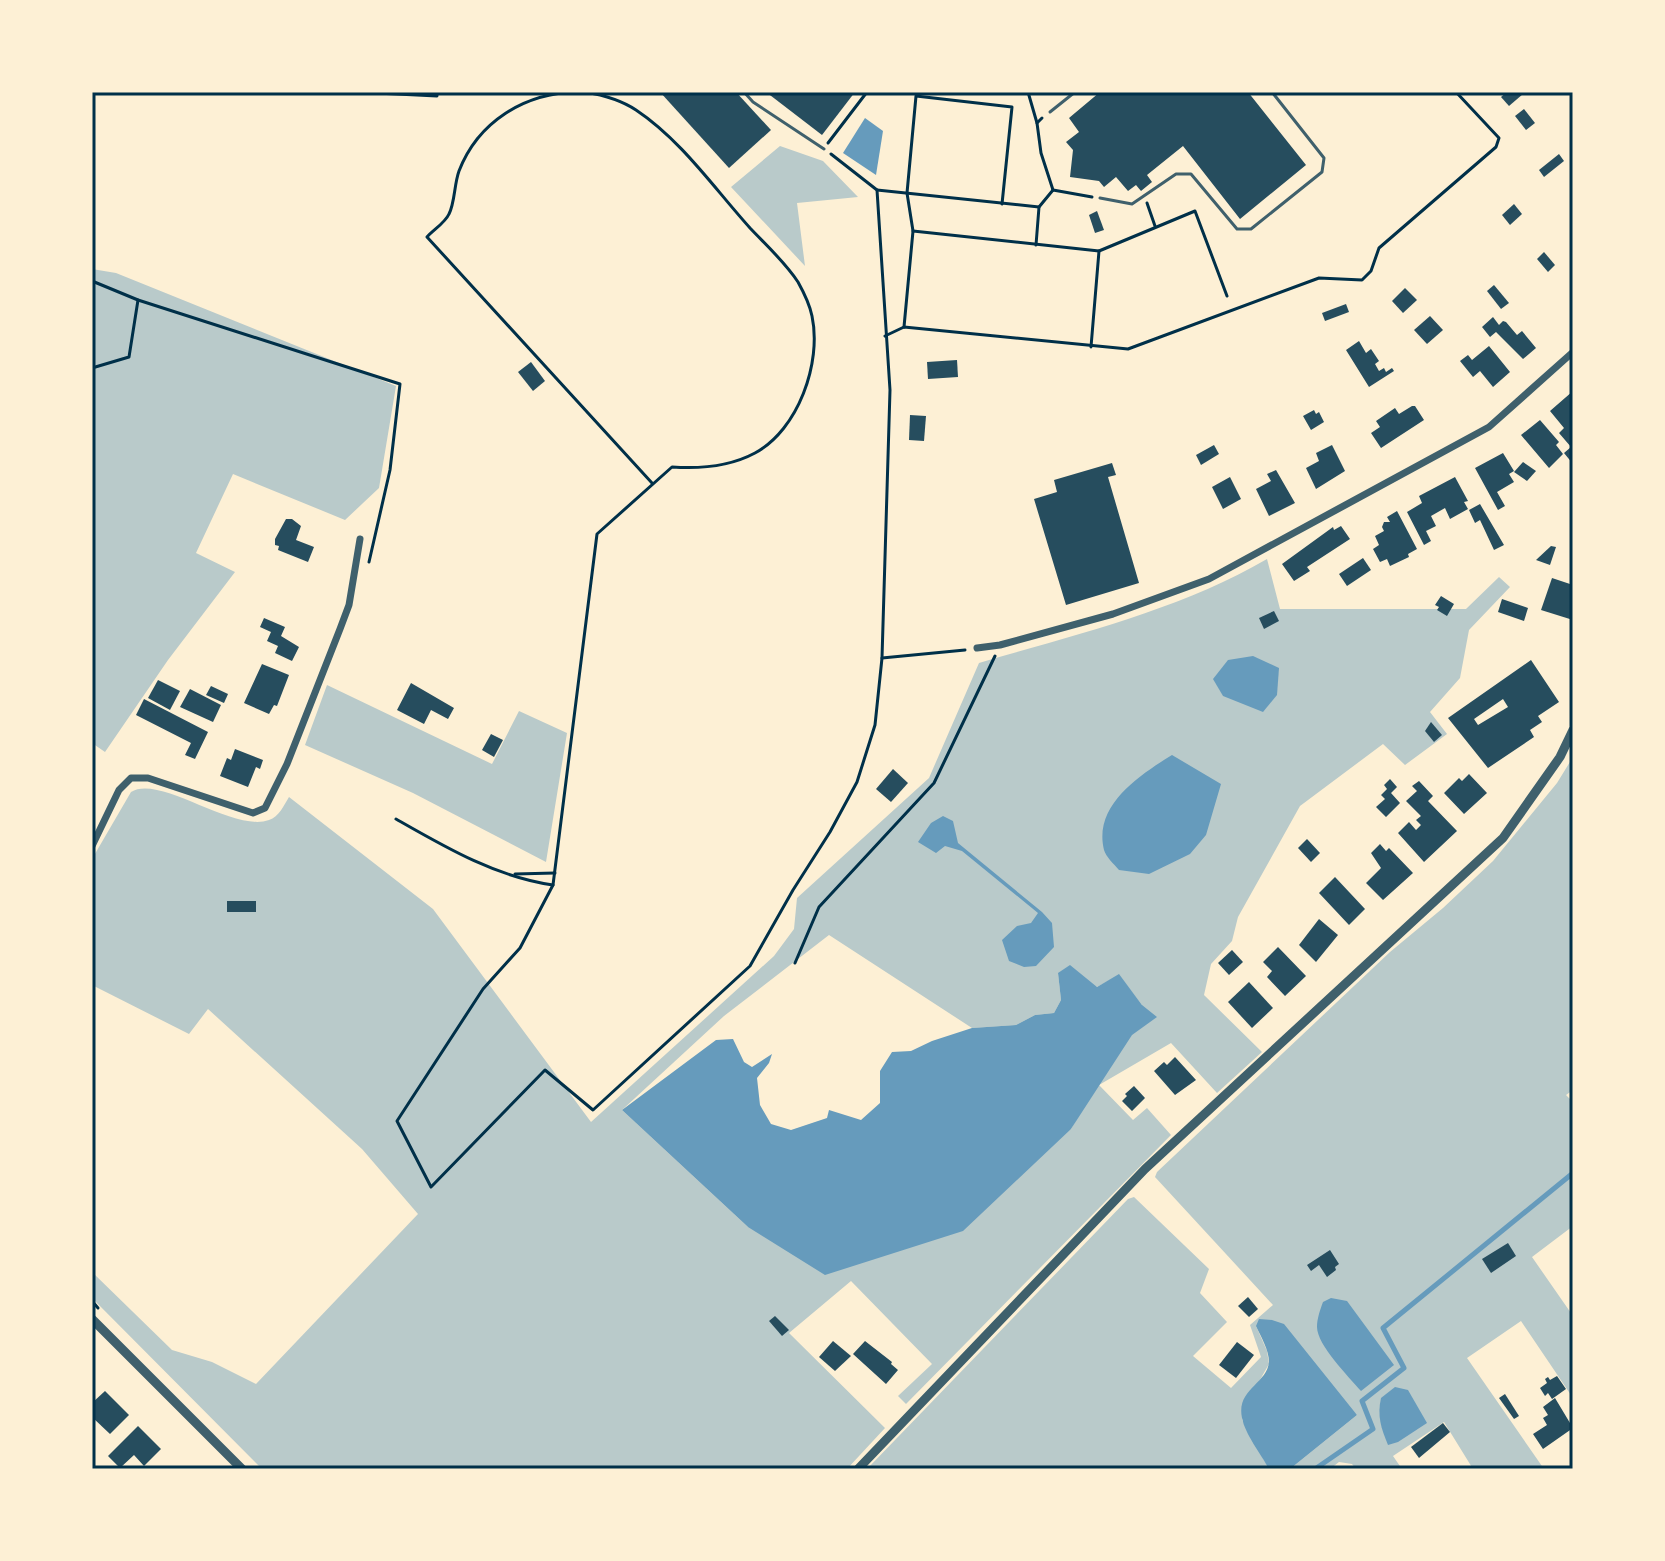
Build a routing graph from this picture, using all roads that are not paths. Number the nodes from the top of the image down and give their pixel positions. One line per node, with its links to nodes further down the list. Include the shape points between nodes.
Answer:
1 (744, 92): 5 (lane)
2 (1075, 92): 4 (lane)
3 (1272, 92): 6 (lane, via 1324,158 1322,172 1251,229 1237,229 1191,174 1176,174 1132,204)
4 (1050, 112)
5 (824, 149)
6 (1100, 198)
7 (1573, 352): 9 (street, via 1489,427 1209,579 1113,614)
8 (360, 539): 11 (street, via 349,605 265,808 253,813 148,778 131,778 119,790)
9 (977, 648)
10 (1573, 730): 14 (street, via 1503,838 1145,1169)
11 (92, 846)
12 (92, 1319): 13 (street)
13 (242, 1469)
14 (858, 1469)

